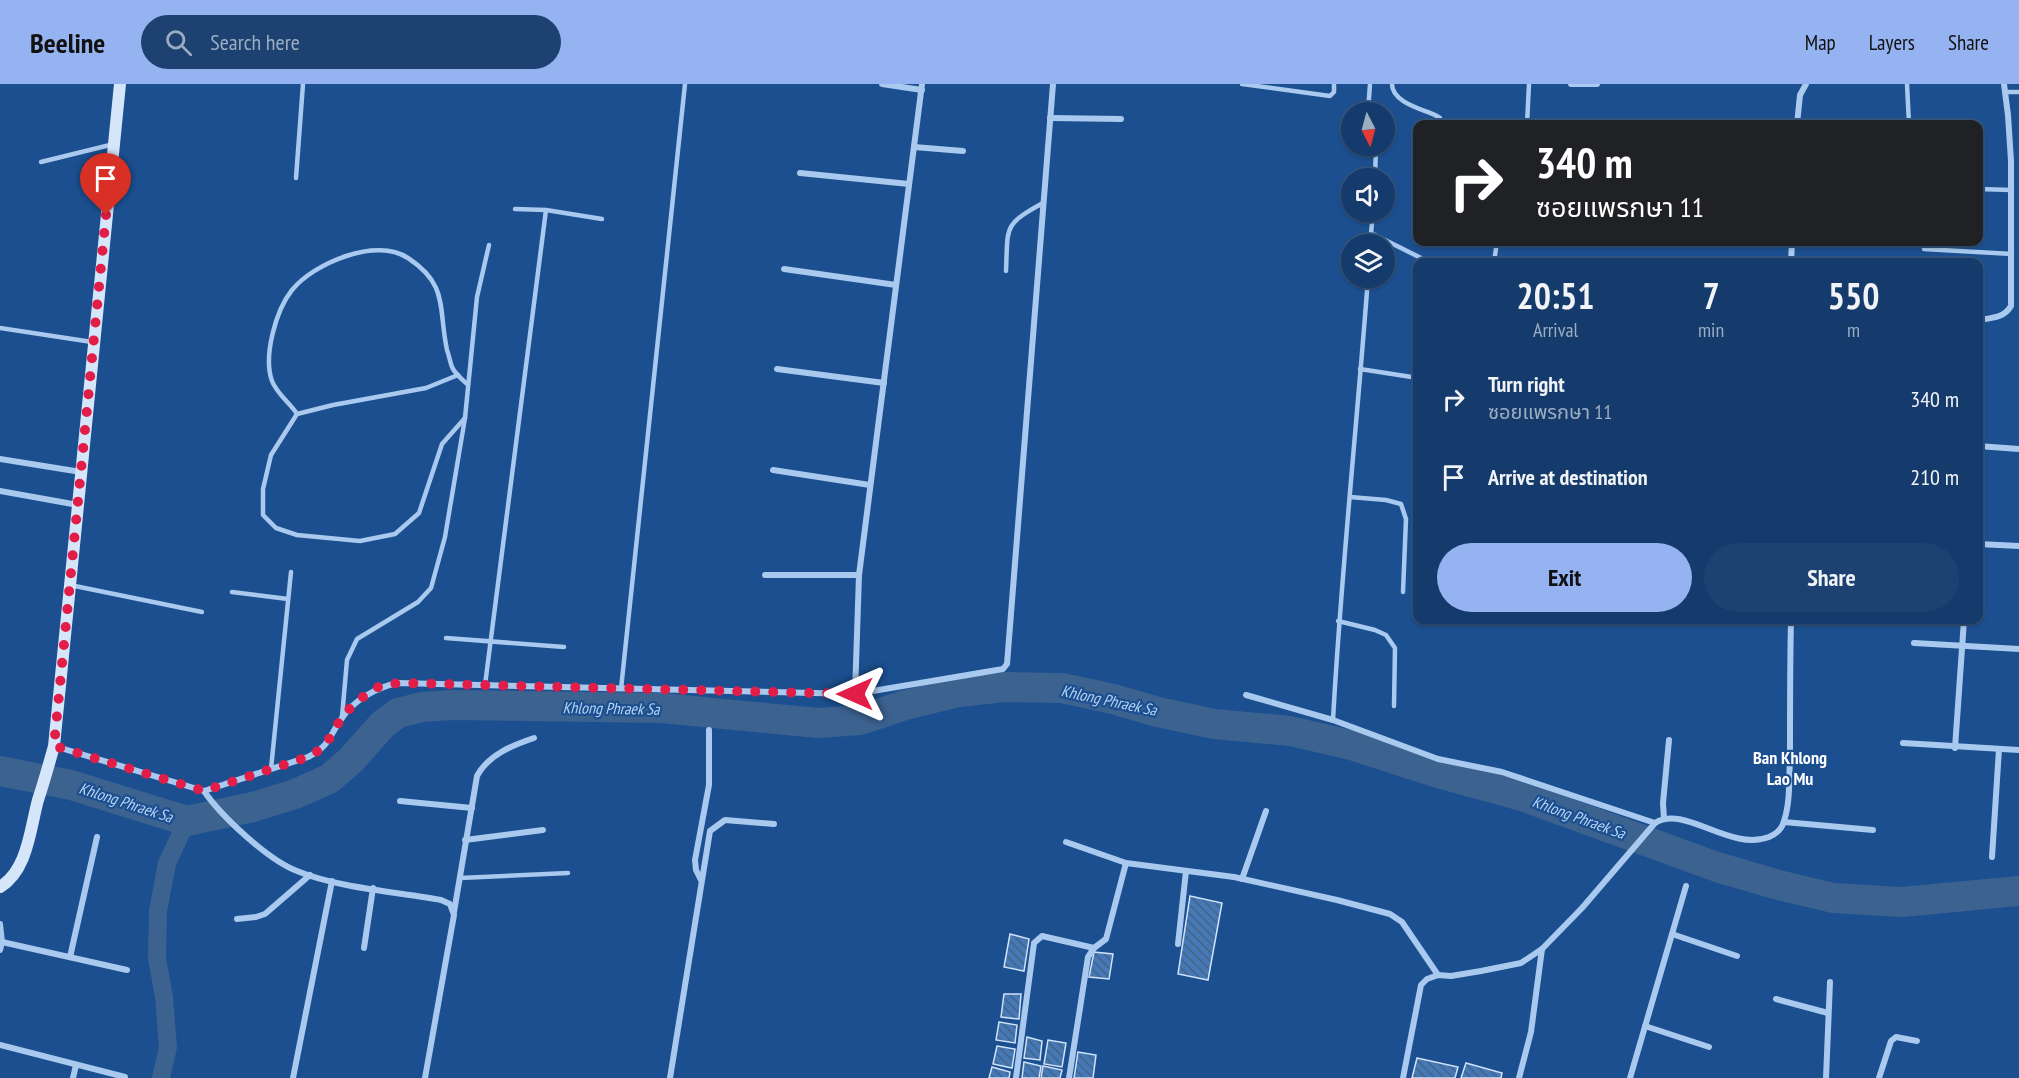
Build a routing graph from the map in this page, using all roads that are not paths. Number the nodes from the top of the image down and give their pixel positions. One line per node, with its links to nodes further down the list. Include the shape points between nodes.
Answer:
1 (120, 84): 27 (street)
2 (303, 84): 32 (lane)
3 (685, 84): 90 (lane)
4 (882, 84): 17 (street)
5 (1053, 84): 21 (street)
6 (1242, 84): 7 (lane, via 1330,96)
7 (1334, 84)
8 (1370, 84): 20 (lane)
9 (1392, 84): 23 (lane, via 1396,97)
10 (1529, 84): 24 (lane)
11 (1571, 84): 12 (street)
12 (1585, 84): 13 (street)
13 (1597, 84)
14 (1806, 84): 25 (street, via 1800,95)
15 (1907, 84): 26 (lane)
16 (2004, 84): 18 (street)
17 (922, 87): 28 (street)
18 (2005, 92): 19 (lane); 35 (street)
19 (2019, 92)
20 (1369, 102)
21 (1050, 118): 22 (street); 36 (street)
22 (1121, 119)
23 (1441, 120)
24 (1527, 120)
25 (1797, 120)
26 (1909, 120)
27 (114, 144): 30 (lane); 52 (street)
28 (914, 147): 29 (street); 33 (street)
29 (963, 151)
30 (41, 162)
31 (801, 173): 33 (street)
32 (296, 178)
33 (909, 184): 48 (street)
34 (1983, 189): 35 (lane)
35 (2012, 190): 44 (street)
36 (1043, 203): 47 (lane, via 1020,216 1008,231); 91 (street, via 1007,663 1004,669)
37 (515, 210): 38 (lane)
38 (546, 210): 39 (lane); 84 (lane)
39 (602, 219)
40 (1372, 222): 41 (lane)
41 (1371, 233): 45 (lane)
42 (489, 245): 58 (lane, via 477,297)
43 (1924, 249): 44 (lane)
44 (2012, 254): 50 (street, via 2011,306 2001,316)
45 (1421, 258)
46 (784, 269): 48 (street)
47 (1006, 271)
48 (896, 285): 57 (street)
49 (1367, 288): 54 (lane)
50 (1983, 319)
51 (0, 328): 52 (lane)
52 (94, 342): 65 (street)
53 (777, 369): 57 (street)
54 (1360, 369): 56 (lane); 68 (lane)
55 (458, 375): 58 (lane); 59 (lane, via 426,388); 59 (lane, via 448,355 440,296 433,279 407,257 387,250 344,255 292,290 279,314 269,349 272,380)
56 (1413, 377)
57 (884, 383): 66 (street)
58 (467, 384): 60 (lane)
59 (297, 414): 60 (lane, via 271,455 263,489 263,515 276,528 297,535 360,541 395,534 419,513 442,444)
60 (465, 418): 94 (lane, via 445,537 431,588 418,602 357,639 347,660)
61 (1983, 446): 62 (street)
62 (2019, 449)
63 (0, 459): 65 (street)
64 (772, 470): 66 (street)
65 (81, 472): 69 (street)
66 (870, 485): 74 (street)
67 (0, 490): 69 (street)
68 (1350, 497): 77 (lane, via 1401,504 1406,519); 80 (lane)
69 (78, 505): 75 (street)
70 (1983, 544): 71 (street)
71 (2019, 546)
72 (291, 572): 78 (lane)
73 (765, 575): 74 (street)
74 (859, 575): 91 (street)
75 (70, 585): 79 (lane); 100 (street)
76 (232, 592): 78 (lane)
77 (1403, 592)
78 (288, 599): 104 (lane)
79 (202, 612)
80 (1338, 621): 93 (lane, via 1380,632 1395,648); 95 (lane)
81 (1791, 624): 110 (street, via 1789,767)
82 (1964, 624): 87 (street)
83 (446, 638): 84 (lane)
84 (490, 642): 86 (lane); 89 (lane)
85 (1914, 643): 87 (street)
86 (564, 646)
87 (1962, 646): 88 (street); 101 (street)
88 (2019, 649)
89 (485, 686): 90 (street); 94 (street, via 383,685)
90 (621, 689): 91 (street)
91 (855, 694)
92 (1246, 695): 95 (street)
93 (1394, 706)
94 (342, 717): 104 (street, via 321,750)
95 (1333, 720): 111 (street, via 1438,759 1502,772)
96 (709, 730): 125 (street, via 709,785 695,860)
97 (534, 738): 107 (street, via 501,752 481,768)
98 (1669, 740): 109 (street)
99 (1903, 743): 101 (street)
100 (54, 746): 105 (street); 128 (street, via 20,866)
101 (1955, 748): 102 (street)
102 (1999, 749): 103 (street); 118 (street)
103 (2019, 750)
104 (271, 769): 105 (street)
105 (204, 791): 122 (street, via 245,834 282,863)
106 (400, 801): 107 (street)
107 (472, 808): 116 (street)
108 (1266, 812): 124 (street)
109 (1664, 819): 110 (street, via 1685,820 1755,842 1773,836); 111 (street)
110 (1784, 822): 114 (street)
111 (1655, 823): 138 (street)
112 (774, 824): 125 (street, via 731,819 716,825 710,831)
113 (543, 830): 116 (street)
114 (1873, 830)
115 (98, 837): 141 (street)
116 (465, 840): 123 (street)
117 (1066, 842): 119 (street)
118 (1992, 857)
119 (1126, 863): 120 (street); 137 (street, via 1106,939)
120 (1186, 871): 124 (street); 135 (street)
121 (568, 873): 123 (lane)
122 (310, 875): 126 (street); 131 (street, via 265,914)
123 (460, 878): 130 (street)
124 (1242, 879): 143 (street, via 1390,914 1402,922)
125 (702, 880): 156 (street)
126 (332, 882): 129 (street); 154 (street)
127 (1686, 886): 133 (street)
128 (0, 887)
129 (373, 888): 130 (street, via 441,900 450,904); 136 (street)
130 (454, 915): 155 (street)
131 (237, 918)
132 (0, 924): 134 (street)
133 (1672, 934): 140 (street); 147 (street)
134 (2, 942): 139 (street); 141 (street)
135 (1178, 944)
136 (364, 948)
137 (1094, 948): 157 (street, via 1042,936 1034,943); 158 (street, via 1086,964)
138 (1542, 949): 143 (street, via 1521,963 1506,967); 160 (street, via 1531,1032)
139 (0, 950)
140 (1737, 956)
141 (70, 957): 142 (street)
142 (127, 970)
143 (1438, 975): 159 (street, via 1421,985)
144 (1830, 982): 146 (street)
145 (1776, 999): 146 (street)
146 (1828, 1013): 162 (street)
147 (1645, 1026): 150 (street); 161 (street)
148 (1917, 1041): 163 (street, via 1896,1037 1891,1041)
149 (0, 1046): 151 (street)
150 (1709, 1047)
151 (76, 1065): 152 (street); 153 (street)
152 (125, 1077)
153 (73, 1078)
154 (293, 1078)
155 (425, 1078)
156 (670, 1078)
157 (1016, 1078)
158 (1069, 1078)
159 (1403, 1078)
160 (1519, 1078)
161 (1630, 1078)
162 (1826, 1078)
163 (1879, 1078)

